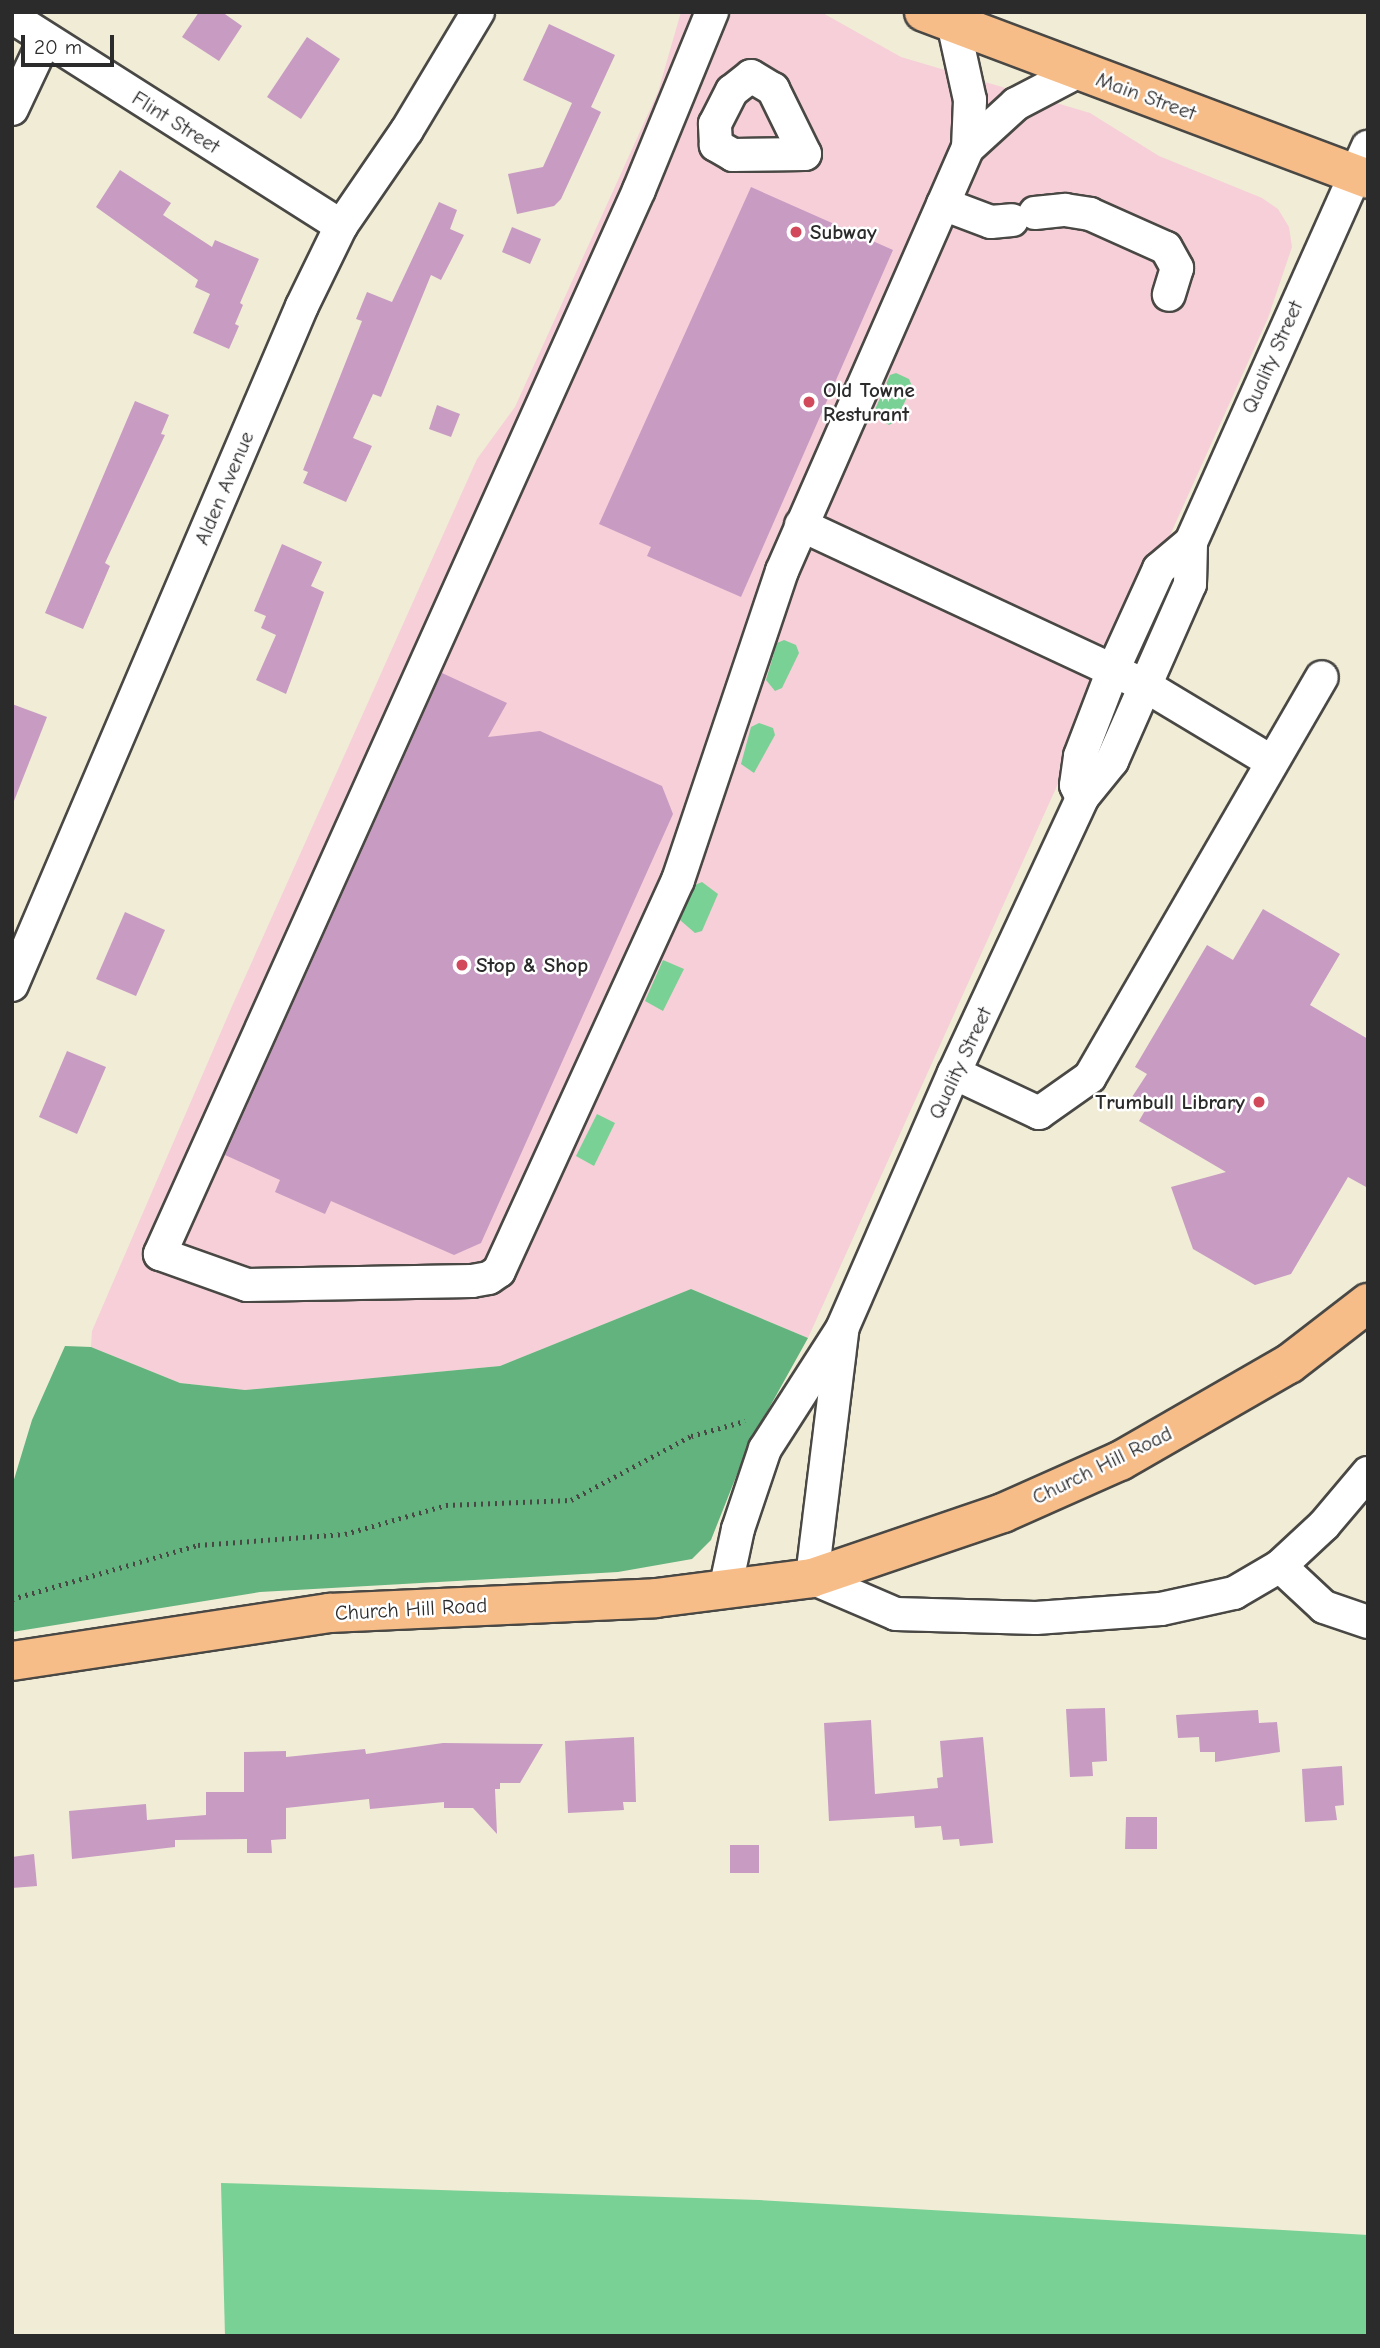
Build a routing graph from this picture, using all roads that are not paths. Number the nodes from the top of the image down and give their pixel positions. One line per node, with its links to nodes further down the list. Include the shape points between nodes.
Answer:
1 (478, 12): 11 (street, Alden Avenue)
2 (712, 12): 13 (street, via 634,203 160,1254 247,1285 472,1281 499,1271 678,880 712,786 755,641)
3 (12, 18): 5 (street, Flint Street)
4 (938, 18): 6 (main road, Main Street); 8 (street, via 971,100)
5 (45, 40): 7 (street); 11 (street, Flint Street)
6 (1079, 71): 8 (street, via 1016,104); 9 (main road, Main Street)
7 (12, 109)
8 (968, 148): 10 (street)
9 (1363, 166): 14 (street, Quality Street)
10 (943, 204): 12 (street, via 991,222 1065,210 1090,214 1166,248 1177,268); 13 (street)
11 (341, 226): 20 (street, Alden Avenue, via 265,392)
12 (1169, 295)
13 (802, 525): 15 (street)
14 (1191, 542): 15 (street, Quality Street, via 1159,569); 17 (street, Quality Street, via 1190,584)
15 (1113, 670): 17 (street); 19 (street, Quality Street, via 1080,755 1076,785)
16 (1322, 677): 18 (street)
17 (1144, 685): 18 (street); 19 (street, Quality Street, via 1112,761)
18 (1272, 762): 21 (street, via 1090,1077 1039,1113)
19 (1082, 798): 21 (street, Quality Street)
20 (12, 985)
21 (954, 1073): 23 (street, Quality Street)
22 (1368, 1303): 26 (main road, Church Hill Road, via 1289,1364 1120,1461 1003,1513)
23 (842, 1329): 26 (street, Quality Street); 27 (street, Quality Street, via 778,1425 738,1529)
24 (1368, 1473): 25 (street, via 1324,1525)
25 (1280, 1566): 26 (street, via 1234,1593 1203,1601 1161,1609 1036,1618 896,1614); 28 (street, via 1324,1607)
26 (812, 1578): 27 (main road, Church Hill Road)
27 (725, 1590): 29 (main road, Church Hill Road, via 656,1598 329,1614)
28 (1368, 1622)
29 (12, 1661)

